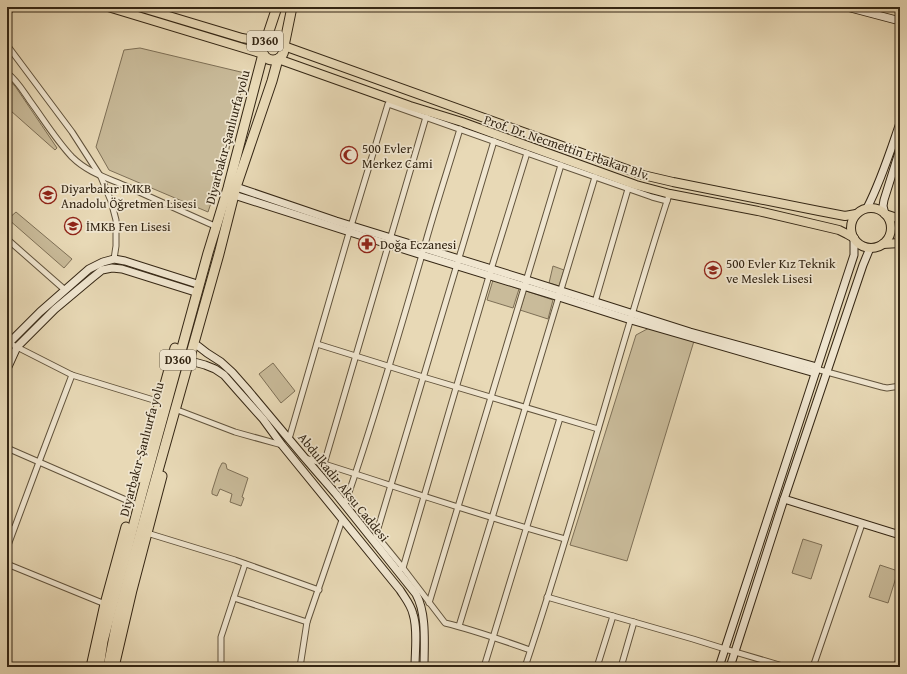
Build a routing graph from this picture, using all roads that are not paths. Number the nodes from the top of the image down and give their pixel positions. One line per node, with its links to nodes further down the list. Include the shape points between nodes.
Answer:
1 (10, 7): 8 (main road)
2 (108, 7): 13 (main road)
3 (139, 7): 10 (main road, via 242,38)
4 (277, 7): 10 (highway, D360)
5 (292, 7): 12 (highway, D360)
6 (847, 7): 7 (main road)
7 (870, 10): 9 (main road)
8 (7, 12)
9 (900, 21)
10 (265, 41): 12 (highway, D360, via 268,38 275,38); 13 (highway, D360)
11 (7, 45): 23 (street)
12 (284, 46): 14 (highway, D360, via 283,53); 29 (main road, Prof. Dr. Necmettin Erbakan Blv., via 643,175 845,216)
13 (263, 54): 14 (highway, D360, via 267,59); 32 (highway, Diyarbakır-Şanlıurfa yolu / D360)
14 (278, 59): 26 (highway, Diyarbakır-Şanlıurfa yolu / D360); 27 (main road, Prof. Dr. Necmettin Erbakan Blv.)
15 (7, 73): 23 (street, via 17,82 72,157 84,168)
16 (426, 118): 18 (street); 33 (street, via 388,104); 36 (street)
17 (900, 123): 28 (main road)
18 (460, 129): 19 (street); 40 (street)
19 (494, 141): 21 (street); 44 (street)
20 (900, 149): 30 (main road, via 884,200)
21 (527, 153): 22 (street); 45 (street)
22 (561, 165): 24 (street); 46 (street)
23 (102, 177): 32 (street); 43 (street, via 116,220)
24 (595, 177): 25 (street); 49 (street)
25 (628, 189): 27 (street); 50 (street)
26 (235, 191): 33 (main road); 42 (highway, Diyarbakır-Şanlıurfa yolu / D360)
27 (669, 197): 34 (main road, Prof. Dr. Necmettin Erbakan Blv., via 758,211 839,230); 51 (street)
28 (867, 208): 29 (main road); 30 (main road, via 880,210)
29 (856, 214): 34 (main road, via 851,226)
30 (885, 214): 31 (main road); 38 (main road, via 891,226 887,239)
31 (900, 219)
32 (217, 227): 41 (highway, Diyarbakır-Şanlıurfa yolu / D360)
33 (350, 229): 36 (main road); 53 (street)
34 (854, 238): 39 (main road, via 864,247); 62 (main road, via 854,255)
35 (7, 239): 48 (street)
36 (389, 241): 40 (main road); 56 (street)
37 (900, 243): 38 (main road)
38 (882, 244): 39 (main road)
39 (870, 248): 63 (main road)
40 (423, 252): 44 (main road); 60 (street)
41 (208, 253): 47 (highway, via 201,261); 117 (highway, Diyarbakır-Şanlıurfa yolu / D360, via 140,500 103,641)
42 (219, 254): 54 (highway, via 219,272); 118 (highway, Diyarbakır-Şanlıurfa yolu / D360, via 134,556)
43 (114, 259): 47 (main road); 48 (main road, via 89,269)
44 (457, 262): 45 (main road); 65 (street)
45 (490, 273): 46 (main road); 66 (street)
46 (525, 283): 49 (main road); 68 (street)
47 (193, 287): 55 (main road, via 122,269 102,270 55,309); 69 (highway)
48 (65, 290): 52 (main road)
49 (560, 294): 50 (main road); 51 (main road); 70 (street)
50 (595, 302): 51 (main road)
51 (632, 317): 62 (main road); 73 (street)
52 (8, 344): 55 (street)
53 (317, 344): 56 (street); 74 (street)
54 (198, 346): 57 (main road, Abdulkadir Aksu Caddesi); 58 (highway)
55 (17, 347): 61 (main road); 64 (street)
56 (355, 356): 60 (street); 79 (street)
57 (215, 358): 59 (main road, via 207,357 204,361); 74 (main road, Abdulkadir Aksu Caddesi, via 232,372)
58 (194, 362): 59 (main road, Abdulkadir Aksu Caddesi); 71 (highway)
59 (206, 365): 75 (main road, Abdulkadir Aksu Caddesi, via 224,375)
60 (390, 367): 65 (street); 80 (street)
61 (7, 369)
62 (816, 370): 63 (street); 110 (main road)
63 (827, 372): 67 (street, via 887,388); 83 (main road)
64 (72, 375): 69 (street); 78 (street)
65 (423, 377): 66 (street); 81 (street)
66 (456, 386): 68 (street); 82 (street)
67 (900, 386)
68 (492, 397): 70 (street); 86 (street)
69 (160, 402): 84 (highway)
70 (525, 407): 72 (street); 87 (street)
71 (180, 411): 75 (street, via 235,432); 93 (highway)
72 (560, 418): 73 (street); 91 (street)
73 (598, 429): 95 (street)
74 (289, 439): 77 (main road, Abdulkadir Aksu Caddesi)
75 (282, 445): 88 (main road, Abdulkadir Aksu Caddesi)
76 (7, 448): 78 (street)
77 (304, 457): 79 (street); 85 (main road, Abdulkadir Aksu Caddesi)
78 (39, 462): 84 (street); 92 (street)
79 (324, 464): 80 (street)
80 (356, 474): 81 (street); 85 (street)
81 (391, 486): 82 (street); 99 (street, via 376,535)
82 (424, 497): 86 (street); 99 (street)
83 (784, 500): 89 (main road); 112 (main road)
84 (133, 503): 104 (highway)
85 (344, 504): 99 (main road, Abdulkadir Aksu Caddesi)
86 (458, 507): 87 (street); 103 (street)
87 (492, 518): 91 (street); 108 (street)
88 (342, 520): 100 (street); 122 (main road, Abdulkadir Aksu Caddesi, via 409,603 415,622)
89 (862, 524): 94 (main road); 131 (street)
90 (7, 527): 92 (street)
91 (527, 528): 95 (street); 109 (street)
92 (13, 530): 96 (street)
93 (147, 533): 98 (street); 119 (highway)
94 (900, 535)
95 (565, 539): 101 (street)
96 (7, 548)
97 (7, 564): 104 (street)
98 (245, 564): 100 (street); 102 (street)
99 (400, 570): 103 (street); 123 (main road, Abdulkadir Aksu Caddesi, via 421,606)
100 (318, 590): 106 (street)
101 (547, 597): 105 (street); 111 (street)
102 (234, 598): 106 (street); 120 (street, via 221,637)
103 (429, 603): 108 (street, via 445,623)
104 (105, 604): 116 (highway)
105 (613, 616): 107 (street); 126 (street)
106 (307, 622): 121 (street)
107 (634, 622): 110 (street); 127 (street)
108 (459, 626): 109 (street)
109 (493, 636): 111 (street); 124 (street)
110 (725, 649): 112 (street); 128 (main road)
111 (530, 650): 125 (street)
112 (735, 652): 129 (main road); 130 (street)
113 (900, 657): 132 (street)
114 (7, 664): 115 (street)
115 (16, 667)
116 (92, 667)
117 (99, 667)
118 (108, 667)
119 (114, 667)
120 (221, 667)
121 (300, 667)
122 (415, 667)
123 (424, 667)
124 (484, 667)
125 (525, 667)
126 (597, 667)
127 (621, 667)
128 (719, 667)
129 (730, 667)
130 (786, 667)
131 (814, 667)
132 (896, 667)

